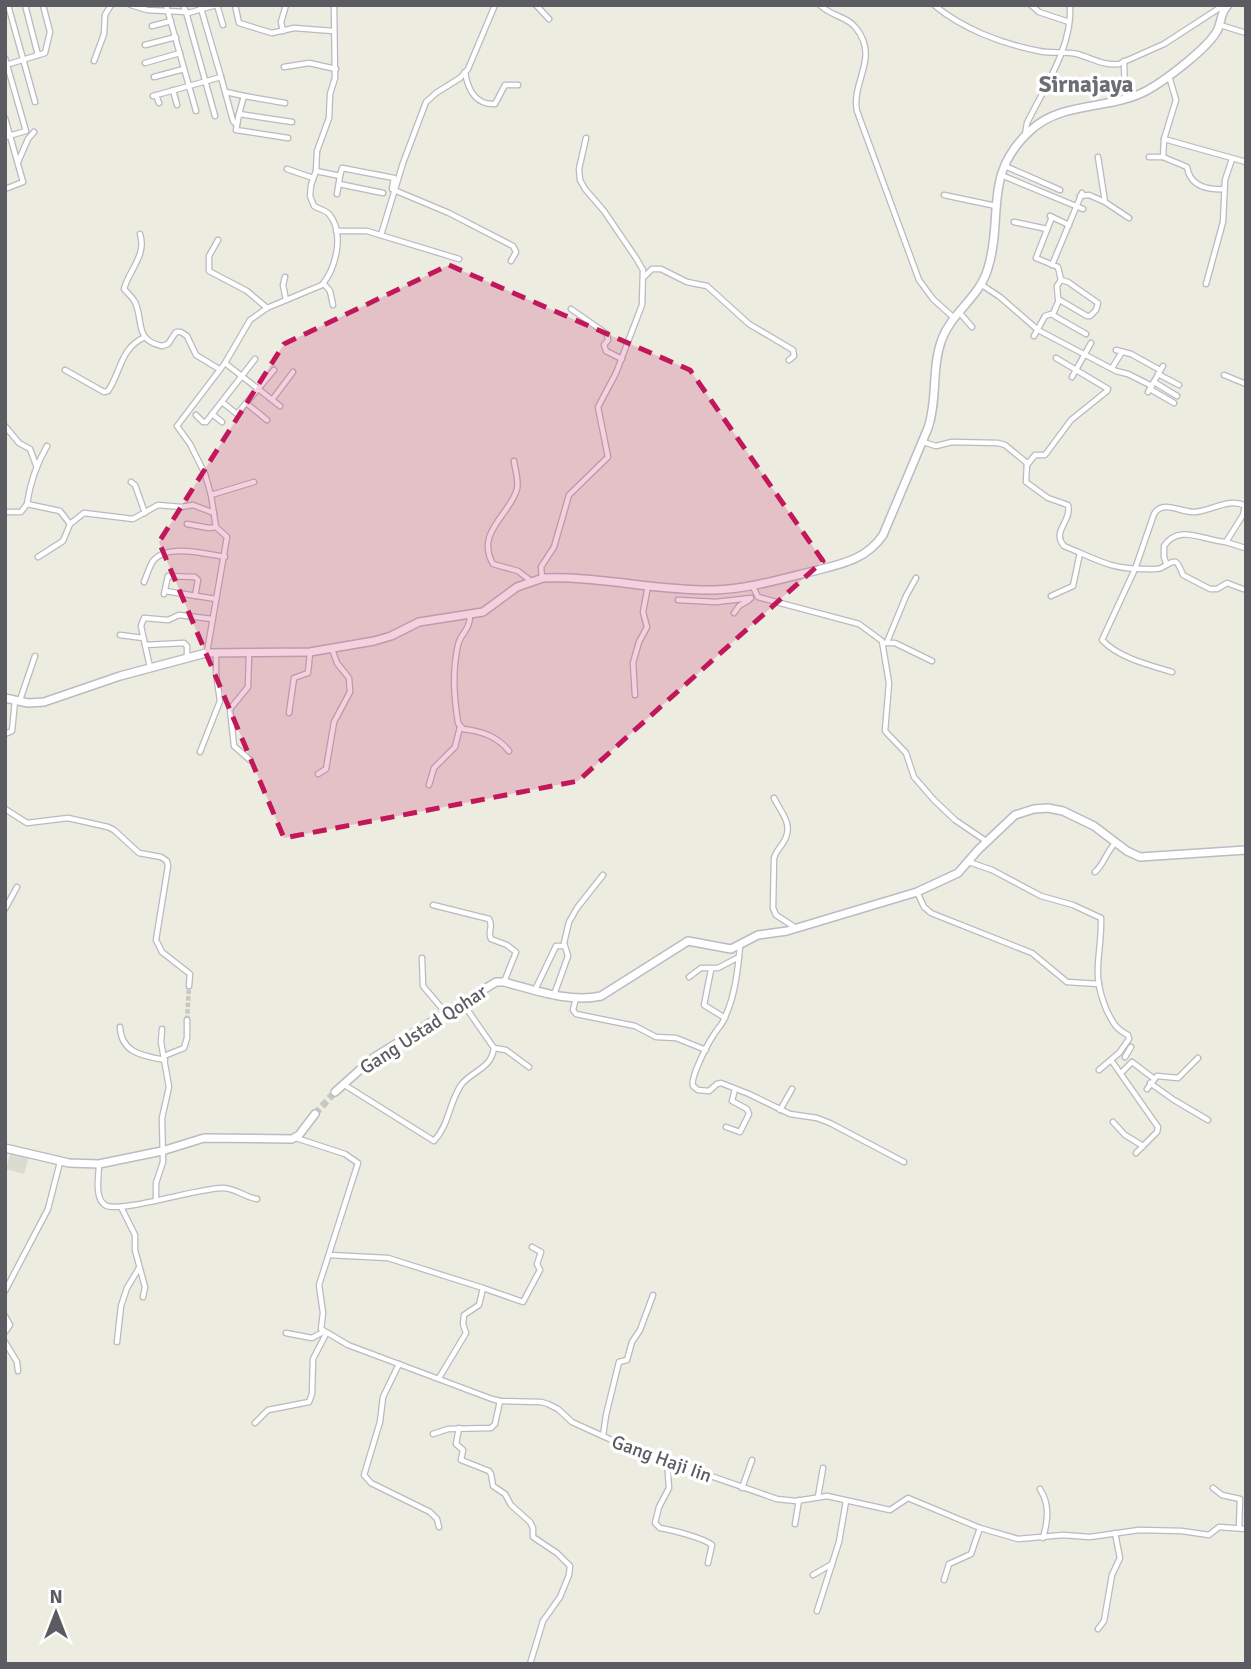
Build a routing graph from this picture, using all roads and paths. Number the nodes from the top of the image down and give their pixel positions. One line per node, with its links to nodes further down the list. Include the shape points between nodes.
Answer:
1 (8, 5): 37 (street)
2 (25, 5): 35 (street)
3 (43, 5): 35 (street, via 50,35 45,52)
4 (111, 5): 38 (street)
5 (131, 5): 20 (street)
6 (166, 5): 20 (street)
7 (183, 5): 21 (street)
8 (217, 5): 18 (street); 27 (street)
9 (235, 5): 28 (street, via 243,26)
10 (286, 5): 28 (street)
11 (334, 5): 29 (street)
12 (495, 5): 45 (street)
13 (536, 5): 22 (street)
14 (820, 5): 122 (street, via 851,22 863,40 865,69 855,99 859,116 919,280 933,299)
15 (934, 5): 34 (street, via 1002,42)
16 (1031, 5): 24 (street)
17 (1070, 5): 24 (street)
18 (201, 7): 21 (street); 48 (street)
19 (1223, 8): 25 (street); 39 (street, via 1164,44)
20 (169, 12): 21 (street); 23 (street)
21 (186, 12): 49 (street)
22 (549, 19)
23 (171, 21): 26 (street); 31 (street)
24 (1069, 22): 34 (street)
25 (1219, 25): 30 (street); 46 (street, via 1206,43)
26 (152, 26)
27 (223, 26)
28 (283, 31): 29 (street)
29 (333, 31): 44 (street)
30 (1246, 33)
31 (176, 37): 32 (street); 33 (street)
32 (145, 46)
33 (180, 53): 40 (street); 43 (street)
34 (1060, 53): 39 (street, via 1104,64); 67 (street)
35 (38, 55): 37 (street)
36 (5, 58): 41 (street)
37 (23, 60): 41 (street); 56 (street)
38 (94, 61)
39 (1124, 61): 55 (street)
40 (145, 63)
41 (6, 65): 68 (street, via 26,131)
42 (284, 66): 44 (street, via 307,63)
43 (184, 69): 47 (street); 51 (street)
44 (336, 69): 80 (street)
45 (465, 72): 50 (street, via 470,91 485,104 495,104 505,85); 87 (street, via 426,102)
46 (1168, 76): 55 (street); 71 (street, via 1176,100)
47 (154, 77)
48 (221, 77): 49 (street); 53 (street)
49 (206, 81): 51 (street); 62 (street)
50 (518, 85)
51 (189, 86): 52 (street); 60 (street)
52 (173, 90): 57 (street, via 154,95); 59 (street)
53 (225, 92): 54 (street); 65 (street)
54 (244, 96): 58 (street); 61 (street)
55 (1125, 99): 67 (street, via 1057,114)
56 (35, 102)
57 (159, 103)
58 (285, 103)
59 (177, 105)
60 (196, 111)
61 (239, 114): 64 (street); 65 (street)
62 (215, 116)
63 (5, 118): 68 (street)
64 (292, 122)
65 (237, 124): 69 (street, via 236,131)
66 (34, 132): 77 (street)
67 (1025, 135): 78 (street)
68 (8, 136): 77 (street)
69 (288, 138)
70 (586, 138): 107 (street, via 580,180)
71 (1164, 139): 74 (street); 75 (street)
72 (1097, 157): 93 (street)
73 (1149, 157): 74 (street)
74 (1163, 157): 88 (street, via 1187,167 1198,185)
75 (1232, 159): 76 (street); 88 (street)
76 (1246, 162)
77 (18, 163): 86 (street, via 23,184)
78 (1005, 166): 81 (street); 92 (street, via 1061,189)
79 (287, 169): 83 (street)
80 (316, 171): 82 (street); 83 (street)
81 (1000, 175): 92 (street); 94 (street)
82 (340, 176): 85 (street); 87 (street, via 342,168 394,178)
83 (313, 177): 101 (street, via 311,201 328,213)
84 (5, 181): 86 (street)
85 (339, 184): 89 (street); 90 (street)
86 (6, 189)
87 (393, 189): 103 (street); 106 (street, via 513,246 516,252)
88 (1224, 189): 114 (street, via 1223,222)
89 (383, 193)
90 (337, 194)
91 (944, 195): 94 (street)
92 (1057, 198): 95 (street)
93 (1105, 202): 95 (street, via 1081,194); 97 (street)
94 (996, 206): 115 (street, via 993,250)
95 (1076, 206): 96 (street); 99 (street)
96 (1083, 209)
97 (1129, 218)
98 (1014, 222): 100 (street)
99 (1069, 225): 100 (street, via 1051,216); 108 (street)
100 (1047, 229): 108 (street, via 1036,258)
101 (336, 230): 103 (street); 113 (street, via 337,249)
102 (140, 234): 127 (street, via 139,260 124,289 135,302)
103 (381, 235): 105 (street)
104 (218, 240): 119 (street, via 209,256 209,271 247,291)
105 (459, 259)
106 (511, 261)
107 (640, 265): 109 (street); 112 (street)
108 (1052, 265): 111 (street, via 1058,267)
109 (652, 269): 112 (street); 133 (street, via 707,286 749,324 793,350)
110 (285, 277): 116 (street)
111 (1061, 281): 117 (street); 117 (street, via 1098,306 1087,316)
112 (642, 282): 132 (street, via 642,305)
113 (324, 284): 116 (street); 118 (street)
114 (1206, 284)
115 (982, 285): 122 (street); 124 (street)
116 (286, 300): 119 (street)
117 (1059, 300): 121 (street)
118 (333, 305)
119 (267, 308): 134 (street, via 248,323)
120 (571, 309): 132 (street, via 607,334 606,351)
121 (1053, 314): 124 (street, via 1045,316); 125 (street)
122 (957, 316): 123 (street); 160 (street, via 938,350 933,411)
123 (972, 327)
124 (1038, 330): 126 (street); 129 (street)
125 (1086, 334)
126 (1034, 336)
127 (145, 337): 136 (street, via 162,346 181,332 196,355); 138 (street, via 130,347 106,392)
128 (1091, 343): 129 (street)
129 (1085, 355): 135 (street); 137 (street)
130 (1056, 358): 137 (street)
131 (254, 359): 143 (street)
132 (622, 359): 182 (street, via 598,409 608,457 567,499 554,547 541,567)
133 (789, 360)
134 (225, 363): 136 (street); 143 (street)
135 (1112, 368): 140 (street, via 1119,351); 148 (street)
136 (219, 369): 167 (street, via 177,426 199,461)
137 (1077, 369): 144 (street); 163 (street, via 1107,390 1071,420 1045,455 1035,456)
138 (65, 370)
139 (274, 370): 147 (street)
140 (1160, 370): 146 (street); 148 (street)
141 (293, 372): 150 (street)
142 (1224, 374): 145 (street)
143 (242, 376): 147 (street); 151 (street)
144 (1072, 377)
145 (1246, 384)
146 (1179, 385)
147 (258, 388): 150 (street); 152 (street)
148 (1151, 388): 149 (street); 153 (street)
149 (1177, 396)
150 (272, 400): 154 (street)
151 (222, 402): 152 (street, via 237,415); 155 (street)
152 (246, 403): 157 (street)
153 (1174, 403)
154 (280, 406)
155 (212, 414): 156 (street, via 205,422); 158 (street)
156 (196, 415)
157 (267, 420)
158 (222, 422)
159 (5, 426): 164 (street, via 30,449)
160 (922, 442): 163 (street, via 936,446 998,443); 186 (street, via 883,535 866,553 843,564)
161 (47, 446): 164 (street)
162 (514, 461): 184 (street, via 516,491 495,524 489,551 493,564 518,571)
163 (1027, 465): 177 (street, via 1026,482 1068,505 1070,513 1059,539)
164 (36, 466): 168 (street)
165 (131, 482): 170 (street)
166 (254, 482): 167 (street)
167 (211, 495): 171 (street)
168 (27, 504): 169 (street, via 21,512); 172 (street, via 60,512)
169 (5, 512)
170 (145, 513): 171 (street, via 158,506 193,505); 172 (street, via 128,519 89,512)
171 (214, 513): 174 (street)
172 (71, 524): 178 (street, via 63,541)
173 (187, 524): 174 (street)
174 (216, 527): 179 (street, via 227,537)
175 (1226, 542): 176 (street); 180 (street, via 1176,535 1164,546); 181 (street, via 1244,512 1243,504 1193,512 1160,507)
176 (1245, 548)
177 (1080, 553): 181 (street, via 1116,568); 189 (street, via 1073,586)
178 (38, 557)
179 (225, 557): 185 (street, via 180,551 162,554 152,562); 192 (street)
180 (1166, 563): 181 (street, via 1157,569); 188 (street, via 1177,562 1183,575 1210,589 1227,583)
181 (1135, 569): 210 (street, via 1102,640 1139,662)
182 (542, 578): 184 (street); 187 (street)
183 (916, 578): 199 (street)
184 (531, 581): 195 (street, via 486,611)
185 (144, 582)
186 (752, 585): 187 (street, via 714,590); 191 (street)
187 (648, 586): 211 (street, via 643,612 646,630 633,663)
188 (1243, 589)
189 (1051, 596)
190 (195, 597): 190 (street, via 164,592 167,578 195,577); 192 (street)
191 (754, 598): 193 (street); 194 (street); 199 (street, via 859,624)
192 (215, 599): 196 (street)
193 (678, 600)
194 (734, 613)
195 (470, 615): 201 (street, via 419,622 391,636); 215 (street, via 454,666)
196 (212, 619): 198 (street, via 179,615 169,620 144,618); 204 (street)
197 (120, 635): 198 (street)
198 (143, 638): 200 (street)
199 (886, 643): 208 (street); 224 (street, via 890,683 884,730 906,753 914,777 934,800)
200 (145, 645): 207 (street, via 184,643); 209 (street)
201 (332, 649): 203 (street); 220 (street, via 349,678 351,692 334,722 326,769)
202 (250, 652): 203 (street); 206 (street); 219 (street, via 248,687 230,709 234,747)
203 (310, 652): 214 (street, via 308,673 294,678)
204 (206, 653): 206 (street); 207 (street)
205 (35, 656): 213 (street)
206 (216, 656): 217 (street, via 220,701)
207 (187, 658): 209 (street)
208 (932, 661)
209 (150, 667): 213 (street, via 44,702)
210 (1172, 673)
211 (635, 695)
212 (5, 698): 213 (street)
213 (17, 701): 216 (street, via 12,731)
214 (289, 713)
215 (460, 726): 218 (street, via 497,738); 221 (street, via 456,747 434,768)
216 (5, 734)
217 (200, 751)
218 (509, 751)
219 (250, 760)
220 (318, 774)
221 (429, 785)
222 (774, 798): 234 (street, via 788,828 774,858 773,908)
223 (5, 809): 243 (street, via 27,823 68,818 111,828 139,853 167,861 156,940 162,952 190,974)
224 (987, 842): 225 (street, Gang Ustad Qohar, via 1018,813 1048,808 1094,826); 227 (street, Gang Ustad Qohar)
225 (1116, 842): 226 (street, Gang Ustad Qohar, via 1140,857); 228 (street)
226 (1246, 850)
227 (970, 862): 231 (street, Gang Ustad Qohar, via 958,873); 242 (street, via 1041,896 1100,917)
228 (1095, 872)
229 (603, 875): 235 (street, via 571,916)
230 (17, 887): 233 (street)
231 (917, 892): 234 (street, Gang Ustad Qohar); 242 (street, via 931,913 1032,953 1068,982)
232 (433, 905): 241 (street, via 489,919 491,939 516,952)
233 (5, 909)
234 (796, 929): 236 (street, Gang Ustad Qohar, via 758,935)
235 (564, 946): 244 (street, via 556,946); 245 (street, via 568,956)
236 (740, 946): 237 (street); 246 (street, Gang Ustad Qohar, via 726,950 688,941 610,992)
237 (739, 956): 239 (street); 249 (street)
238 (422, 958): 248 (street, via 423,986)
239 (712, 970): 240 (street, via 701,968); 249 (street, via 704,1005)
240 (688, 977)
241 (504, 982): 244 (street, Gang Ustad Qohar); 247 (street, Gang Ustad Qohar, via 488,985)
242 (1099, 984): 253 (street, via 1102,1002 1116,1029 1129,1037)
243 (189, 986)
244 (535, 990): 245 (street, Gang Ustad Qohar)
245 (554, 995): 246 (street, Gang Ustad Qohar)
246 (576, 998): 255 (street, via 576,1014 635,1026 656,1037 676,1038)
247 (461, 1002): 248 (street, Gang Ustad Qohar); 254 (street)
248 (446, 1012): 264 (street, Gang Ustad Qohar, via 373,1058)
249 (725, 1018): 255 (street)
250 (187, 1020): 257 (street, via 184,1048)
251 (120, 1027): 257 (street, via 130,1049)
252 (162, 1029): 257 (street)
253 (1130, 1047): 256 (street); 259 (street)
254 (494, 1048): 260 (street, via 506,1050); 264 (street, via 487,1066 462,1084 434,1141)
255 (706, 1050): 265 (street, via 692,1077 693,1086 709,1091 719,1083)
256 (1125, 1057)
257 (165, 1058): 277 (street, via 169,1087 162,1118)
258 (1198, 1058): 263 (street, via 1178,1078 1167,1075)
259 (1111, 1060): 261 (street); 262 (street)
260 (529, 1067)
261 (1099, 1070)
262 (1121, 1073): 263 (street, via 1132,1062); 275 (street, via 1158,1127)
263 (1152, 1081): 267 (street); 271 (street)
264 (342, 1084): 268 (street, Gang Ustad Qohar)
265 (735, 1089): 269 (street); 273 (street, via 732,1101 749,1114 740,1132)
266 (792, 1089): 269 (street)
267 (1147, 1089)
268 (335, 1092)
269 (780, 1110): 280 (street, via 830,1123)
270 (315, 1114): 274 (street)
271 (1209, 1120)
272 (1113, 1122): 275 (street)
273 (726, 1127)
274 (295, 1138): 277 (street, via 204,1138); 286 (street, via 345,1154 358,1163)
275 (1143, 1146): 278 (street)
276 (5, 1148): 279 (street)
277 (162, 1151): 281 (street); 283 (street)
278 (1136, 1153)
279 (61, 1161): 281 (street); 289 (street, via 48,1209)
280 (904, 1162)
281 (99, 1164): 284 (street, via 100,1198 107,1206)
282 (257, 1199): 283 (street, via 223,1188)
283 (156, 1200): 284 (street)
284 (121, 1208): 287 (street, via 135,1235)
285 (532, 1247): 288 (street, via 541,1252 540,1270 523,1302)
286 (329, 1255): 288 (street, via 388,1258); 294 (street, via 319,1285)
287 (139, 1267): 291 (street); 297 (street, via 125,1294)
288 (484, 1288): 300 (street, via 480,1305 464,1315 466,1333)
289 (5, 1291)
290 (653, 1295): 305 (street, via 628,1360 619,1362)
291 (143, 1297)
292 (5, 1316): 293 (street, via 10,1325)
293 (5, 1332)
294 (324, 1333): 295 (street, via 312,1338); 298 (street, Gang Haji Iin); 302 (street, via 313,1359 309,1402 268,1410)
295 (286, 1334)
296 (5, 1342): 299 (street)
297 (117, 1342)
298 (399, 1364): 300 (street, Gang Haji Iin); 316 (street, via 383,1397 364,1475 371,1483 430,1512)
299 (18, 1371)
300 (439, 1378): 301 (street, Gang Haji Iin)
301 (500, 1401): 303 (street, via 493,1426); 305 (street, Gang Haji Iin, via 548,1404)
302 (256, 1423)
303 (459, 1428): 304 (street); 328 (street, via 456,1444 463,1450 461,1460 489,1471 493,1486 530,1522 533,1536 570,1566 559,1597 543,1621)
304 (433, 1434)
305 (603, 1436): 306 (street, Gang Haji Iin)
306 (667, 1460): 309 (street, Gang Haji Iin); 322 (street, via 670,1483 655,1522 660,1528 711,1543)
307 (752, 1460): 309 (street)
308 (823, 1468): 312 (street)
309 (742, 1488): 313 (street, Gang Haji Iin, via 777,1499)
310 (1213, 1488): 318 (street, via 1240,1499)
311 (1040, 1489): 321 (street, via 1048,1502)
312 (818, 1497): 313 (street, Gang Haji Iin); 314 (street, Gang Haji Iin)
313 (799, 1500): 315 (street)
314 (846, 1501): 317 (street, Gang Haji Iin, via 890,1510 908,1497); 323 (street)
315 (795, 1524)
316 (439, 1527)
317 (980, 1528): 321 (street, Gang Haji Iin, via 1018,1539); 325 (street, via 971,1554 949,1564)
318 (1239, 1528): 319 (street, Gang Haji Iin); 320 (street, Gang Haji Iin, via 1219,1527 1211,1535 1149,1530)
319 (1246, 1529)
320 (1115, 1534): 321 (street, Gang Haji Iin); 327 (street, via 1120,1558 1112,1575 1104,1621)
321 (1043, 1538)
322 (708, 1563)
323 (833, 1563): 324 (street); 326 (street)
324 (813, 1575)
325 (944, 1580)
326 (817, 1611)
327 (1097, 1629)
328 (530, 1664)

